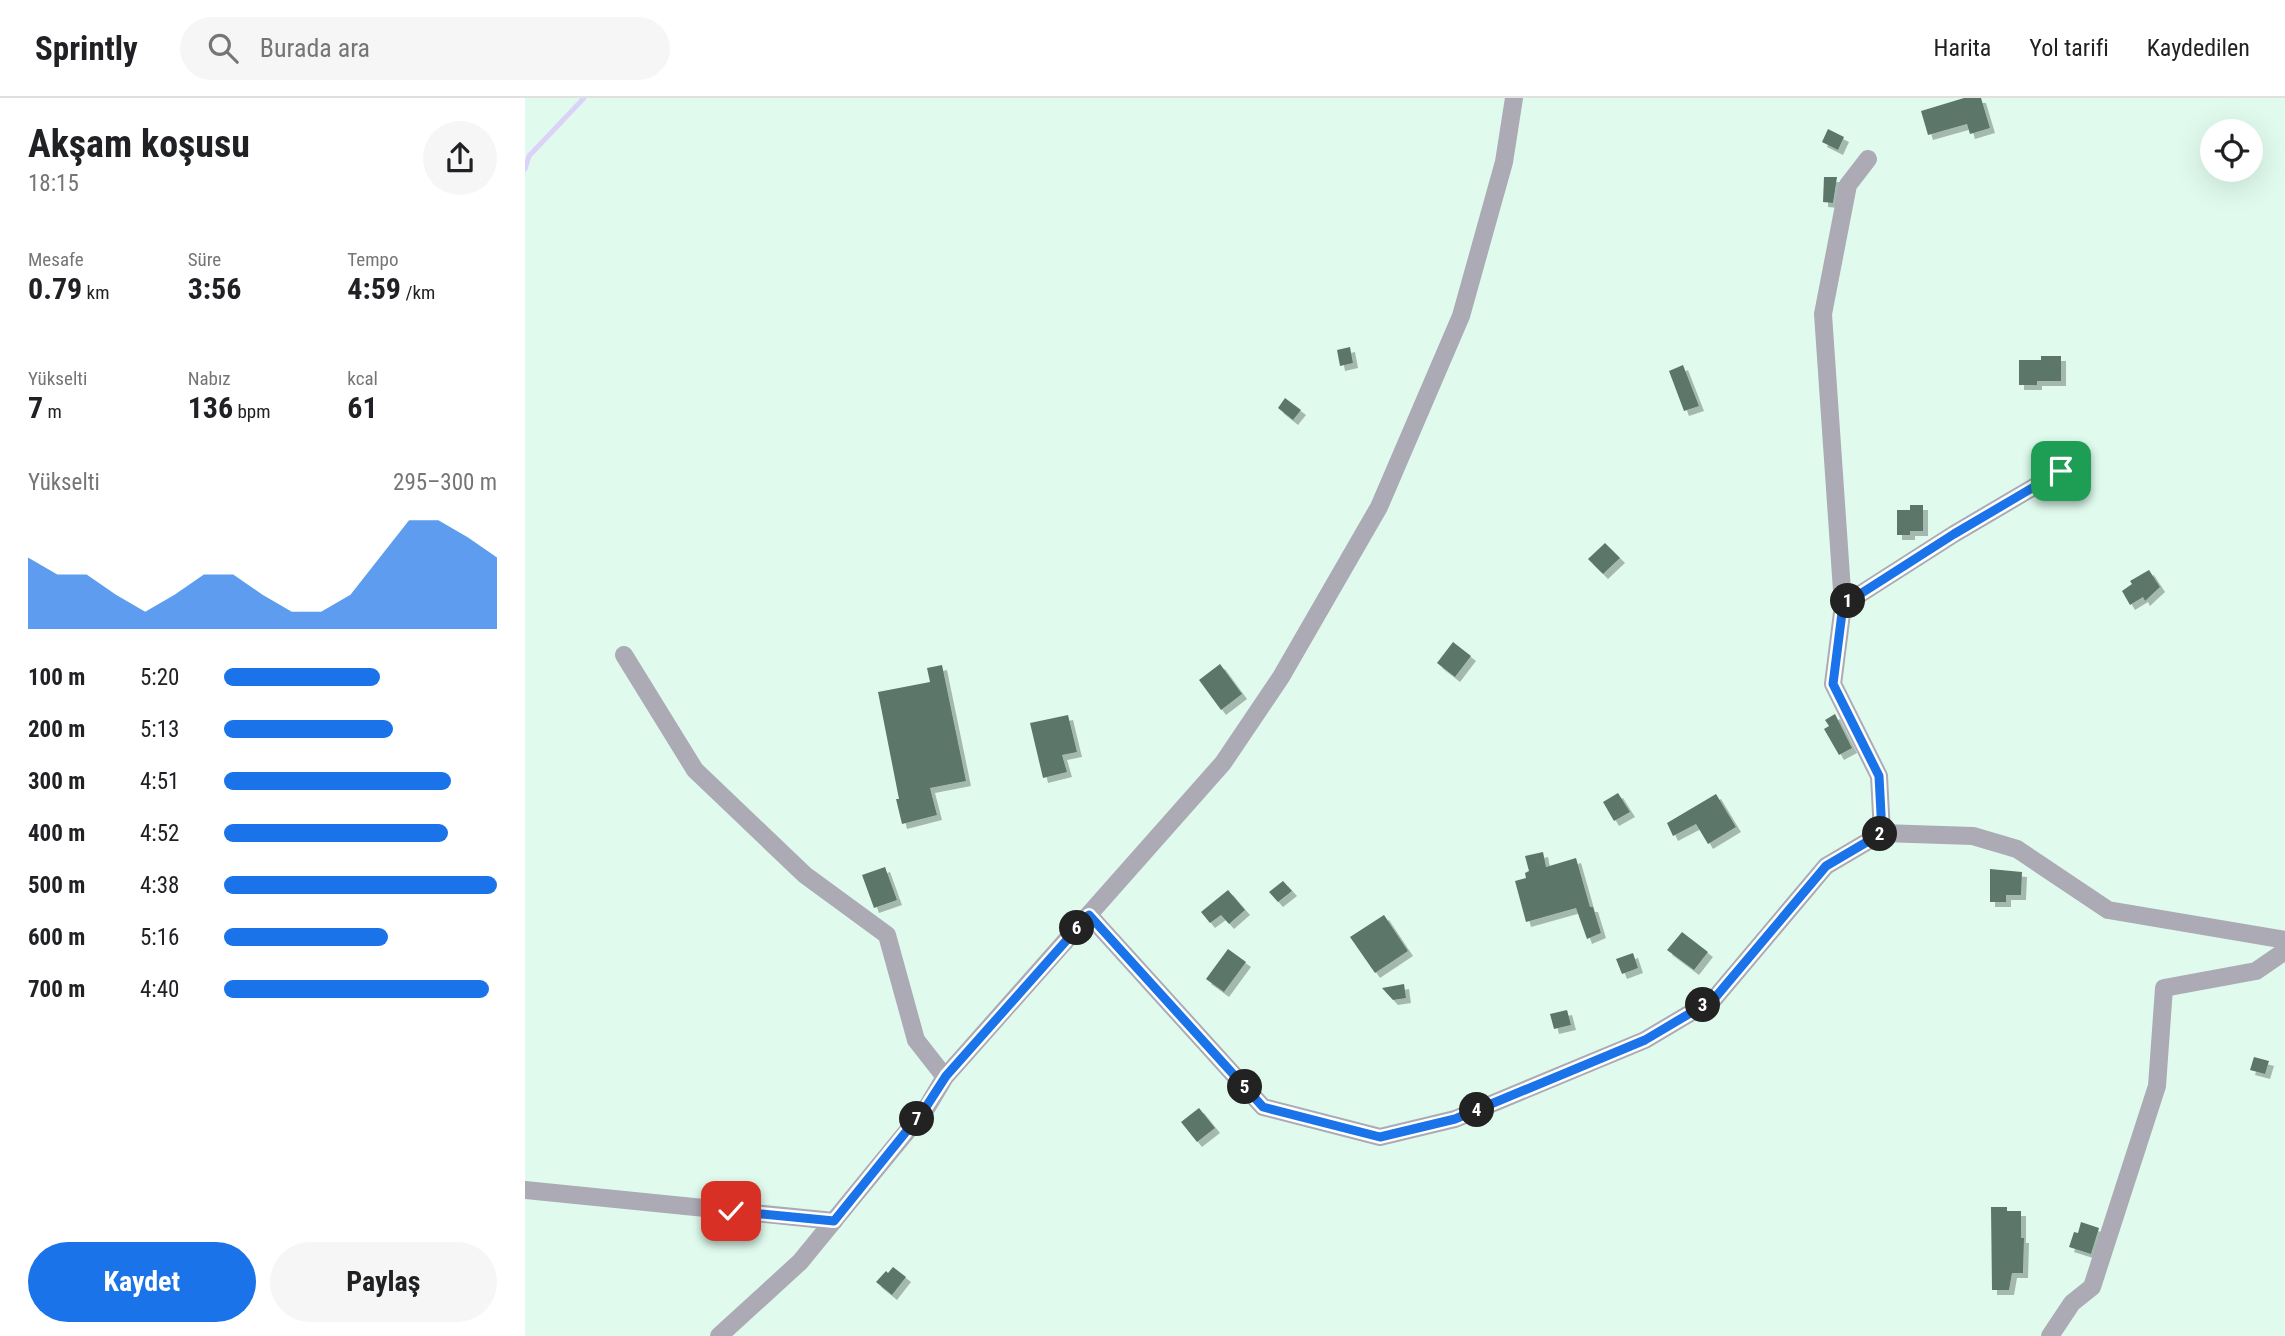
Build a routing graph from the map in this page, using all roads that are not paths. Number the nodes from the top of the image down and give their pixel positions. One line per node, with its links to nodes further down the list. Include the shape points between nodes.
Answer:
1 (1514, 98): 7 (street, via 1504,162 1461,316 1379,507 1281,677 1223,763)
2 (1868, 159): 4 (street, via 1848,185 1823,314)
3 (2061, 471): 4 (street)
4 (1843, 605): 6 (street, via 1833,684 1879,776)
5 (624, 654): 10 (street, via 695,770 805,875 887,935 916,1040)
6 (1882, 833): 7 (street, via 1826,866 1714,999 1645,1040 1455,1119 1380,1137 1263,1107); 8 (street, via 1973,836 2017,849 2108,910)
7 (1089, 915): 10 (street)
8 (2285, 940)
9 (2285, 951): 14 (street, via 2256,971 2164,988 2157,1086 2092,1287 2072,1303)
10 (946, 1076): 12 (street)
11 (525, 1190): 12 (street)
12 (834, 1221): 13 (street, via 800,1262)
13 (719, 1336)
14 (2050, 1336)

